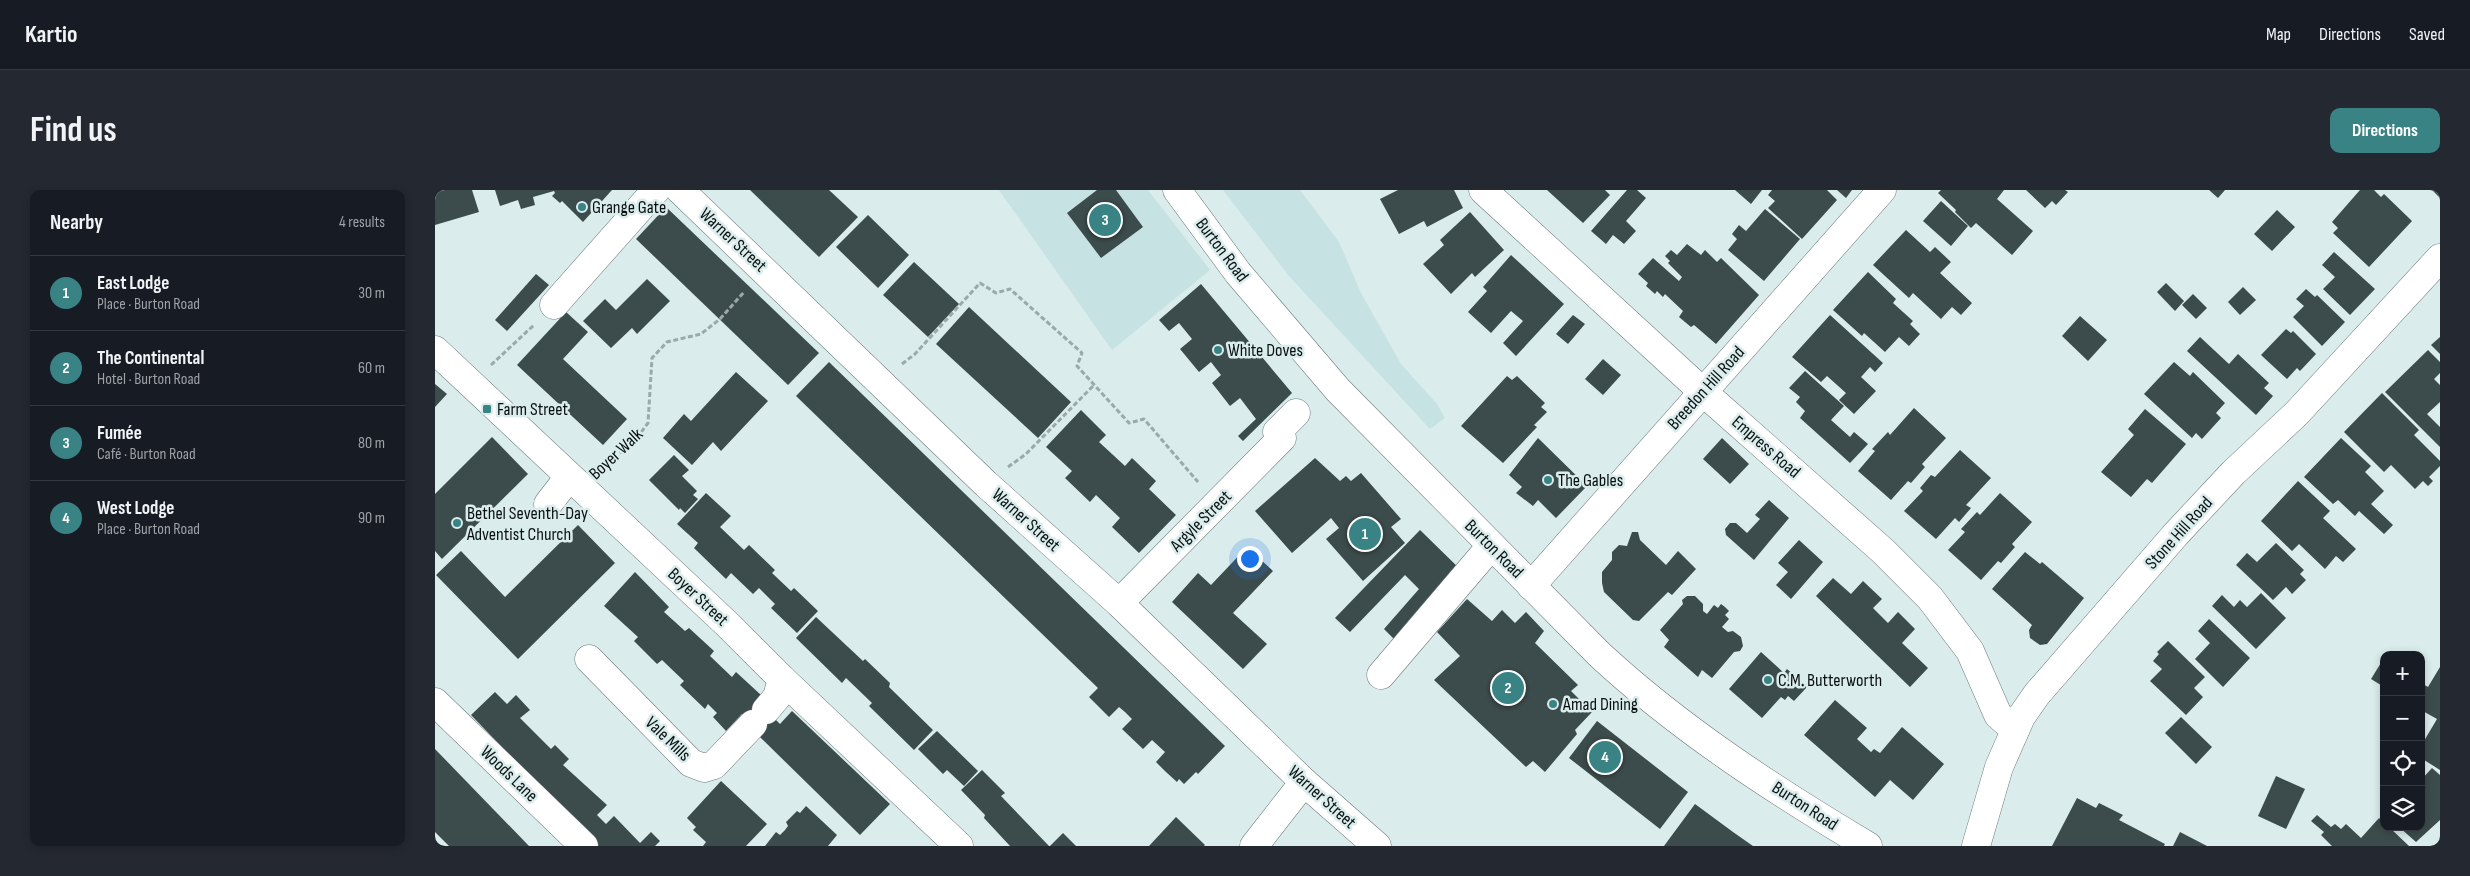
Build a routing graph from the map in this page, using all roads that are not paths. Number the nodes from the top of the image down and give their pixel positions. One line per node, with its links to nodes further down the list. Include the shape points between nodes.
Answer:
1 (656, 190): 7 (street)
2 (680, 190): 15 (street, Warner Street, via 972,470)
3 (1177, 190): 13 (street, Burton Road, via 1255,293 1333,384)
4 (1483, 190): 9 (street, Empress Road)
5 (1882, 190): 9 (street, Breedon Hill Road)
6 (2438, 264): 20 (street, Stone Hill Road, via 2176,534 2037,694)
7 (554, 305)
8 (435, 350): 11 (street, Boyer Street)
9 (1703, 392): 14 (street, Breedon Hill Road); 20 (street, Empress Road, via 1883,551 1930,598 1969,651 1998,716)
10 (1296, 413): 15 (street, Argyle Street, via 1277,432 1282,438)
11 (574, 482): 12 (street); 18 (street, Boyer Street)
12 (548, 504)
13 (1491, 546): 14 (street, Burton Road); 17 (street)
14 (1531, 586): 26 (street, Burton Road, via 1653,702 1741,764)
15 (1119, 603): 21 (street, Warner Street)
16 (589, 659): 18 (street, Vale Mills, via 691,763 703,768 714,765 777,697)
17 (1381, 674)
18 (782, 679): 24 (street, Boyer Street)
19 (435, 702): 23 (street, Woods Lane)
20 (2015, 730): 27 (street, Stone Hill Road, via 1999,767)
21 (1304, 782): 22 (street); 25 (street, Warner Street)
22 (1260, 844)
23 (584, 846)
24 (959, 846)
25 (1377, 846)
26 (1868, 846)
27 (1976, 846)

